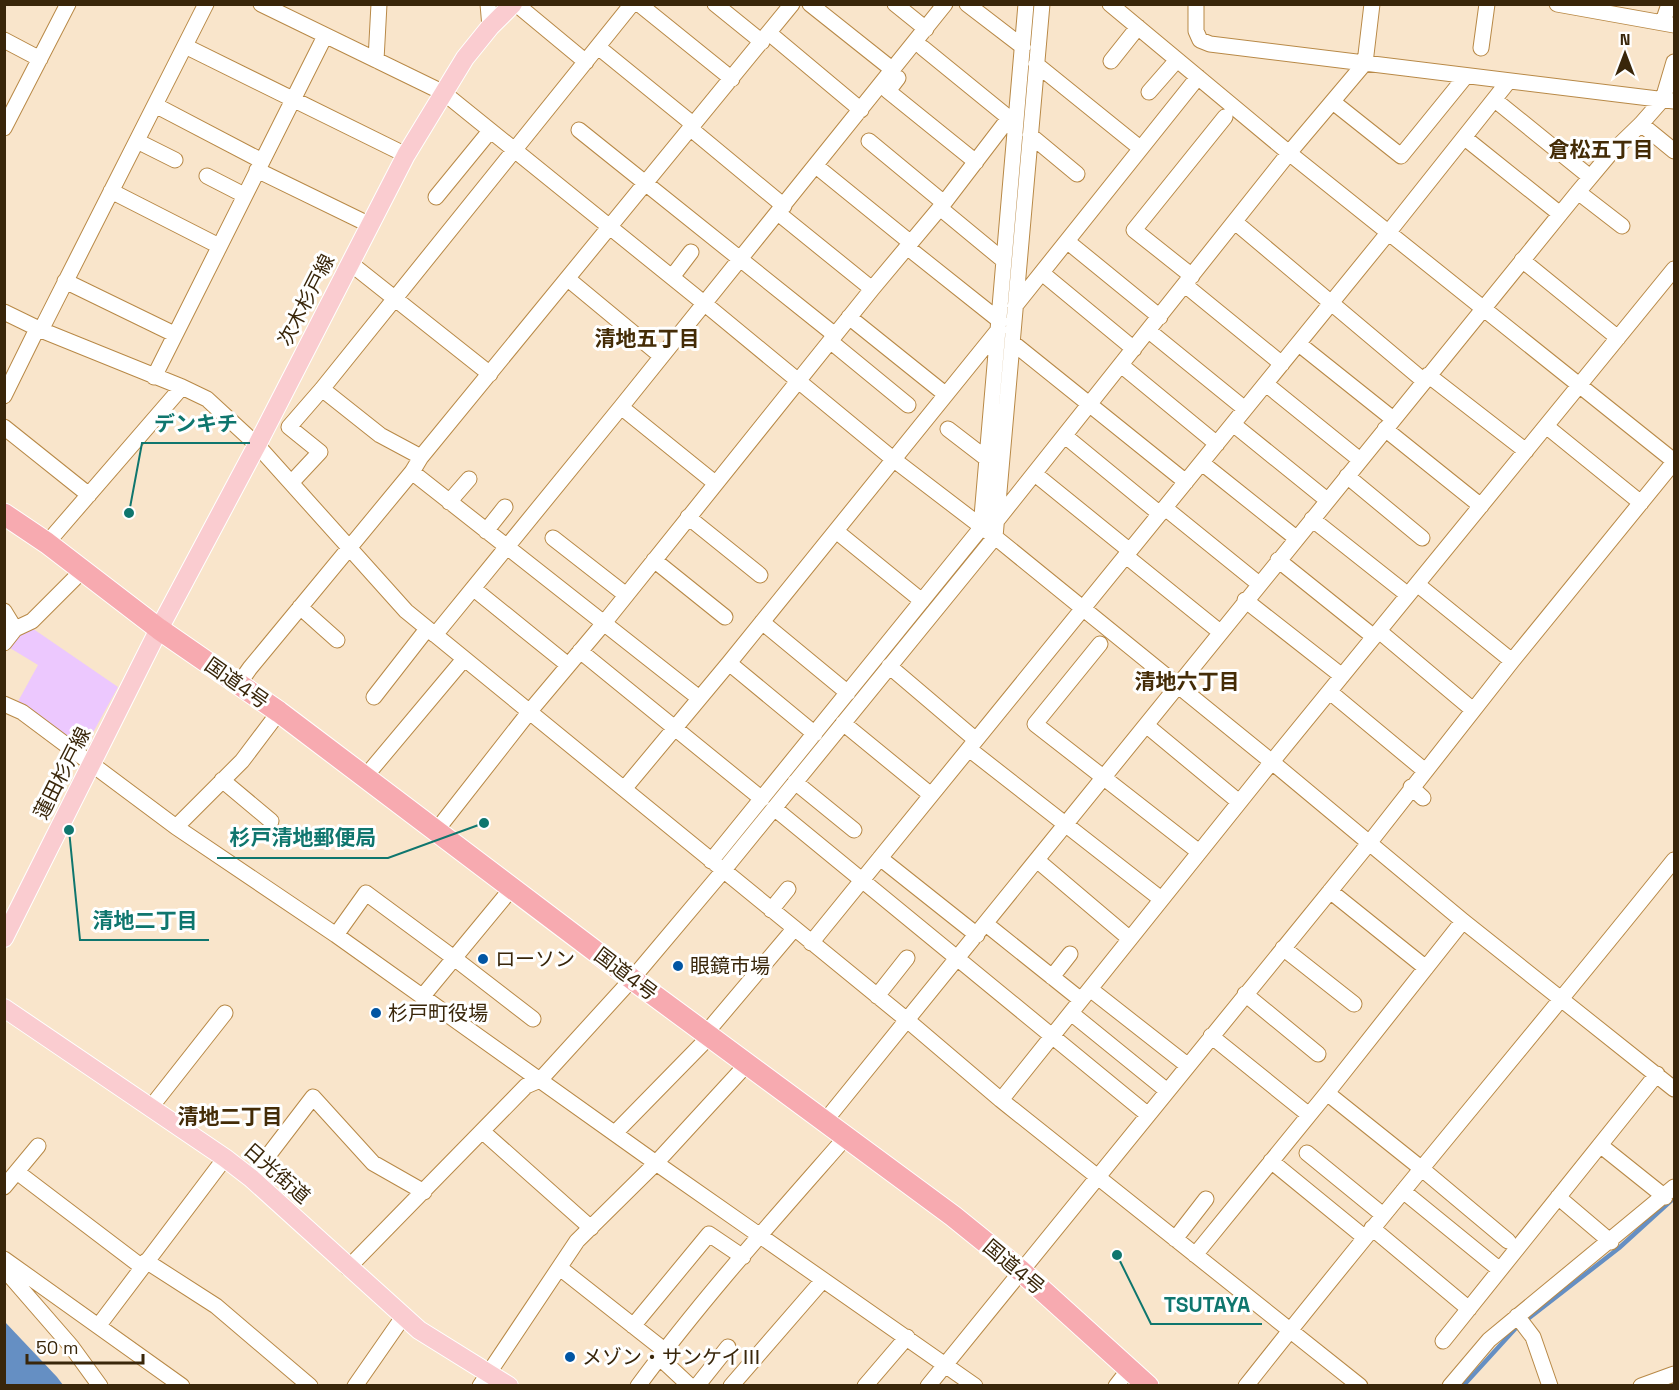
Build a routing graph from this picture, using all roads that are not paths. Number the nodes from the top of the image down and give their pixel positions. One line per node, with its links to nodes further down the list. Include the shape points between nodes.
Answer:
1 (68, 4): 37 (street)
2 (206, 4): 32 (street)
3 (261, 4): 29 (street)
4 (379, 4): 38 (street)
5 (488, 4): 26 (street)
6 (515, 4): 26 (main road, 次木杉戸線); 41 (street)
7 (632, 4): 33 (street)
8 (639, 4): 48 (street)
9 (715, 4): 30 (street)
10 (792, 4): 30 (street)
11 (810, 4): 45 (street)
12 (895, 4): 28 (street)
13 (945, 4): 28 (street)
14 (956, 4): 35 (street)
15 (967, 4): 34 (street)
16 (1026, 4): 34 (street)
17 (1042, 4): 44 (street)
18 (1196, 4): 43 (street, via 1196,31 1200,39 1210,44)
19 (1372, 4): 43 (street)
20 (1486, 4): 36 (street)
21 (1557, 4): 24 (street)
22 (1669, 4): 25 (street)
23 (1115, 6): 27 (street)
24 (1630, 10): 25 (street)
25 (1669, 23)
26 (490, 27): 51 (main road, 次木杉戸線)
27 (1138, 27): 39 (street); 40 (street)
28 (926, 29): 45 (street)
29 (325, 36): 38 (street); 52 (street)
30 (765, 38): 48 (street); 57 (street)
31 (4, 40): 37 (street)
32 (185, 46): 52 (street); 56 (street)
33 (598, 47): 41 (street); 61 (street)
34 (1023, 47): 59 (street)
35 (923, 48): 59 (street); 75 (street, via 888,91)
36 (1480, 48)
37 (40, 59): 62 (street)
38 (376, 60): 51 (street)
39 (1177, 60): 47 (street); 50 (street)
40 (1111, 61)
41 (586, 62): 70 (street)
42 (1674, 62): 54 (street)
43 (1365, 63): 46 (street); 55 (street)
44 (1036, 64): 65 (street); 69 (street)
45 (893, 70): 57 (street)
46 (1466, 76): 49 (street); 55 (street, via 1401,156)
47 (1198, 77): 69 (street); 72 (street)
48 (732, 79): 61 (street)
49 (1508, 82): 53 (street); 54 (street)
50 (1149, 92)
51 (444, 93): 64 (street); 73 (main road, 次木杉戸線)
52 (294, 98): 73 (street); 76 (street)
53 (1495, 100): 66 (street); 80 (street)
54 (1669, 100): 60 (street)
55 (1333, 102): 72 (street)
56 (154, 105): 67 (street); 76 (street)
57 (861, 110): 77 (street)
58 (1225, 117): 106 (street, via 1134,230)
59 (1013, 119): 75 (street); 99 (street)
60 (1641, 124): 71 (street); 80 (street)
61 (692, 127): 81 (street); 87 (street)
62 (4, 128)
63 (579, 130): 81 (street)
64 (490, 131): 70 (street); 85 (street)
65 (1030, 135): 78 (street); 112 (street)
66 (1465, 138): 88 (street); 93 (street)
67 (137, 141): 74 (street); 82 (street)
68 (869, 141): 86 (street)
69 (1140, 148): 94 (street)
70 (514, 151): 92 (street); 109 (street)
71 (1674, 151)
72 (1290, 153): 89 (street); 93 (street)
73 (406, 155): 90 (main road, 次木杉戸線)
74 (175, 160)
75 (976, 162): 86 (street)
76 (260, 165): 84 (street); 90 (street)
77 (816, 166): 87 (street); 95 (street)
78 (1077, 174)
79 (207, 176): 84 (street)
80 (1590, 177): 83 (street)
81 (645, 184): 92 (street); 98 (street)
82 (111, 191): 96 (street); 107 (street)
83 (1578, 192): 88 (street); 91 (street)
84 (244, 195): 96 (street)
85 (436, 197)
86 (942, 206): 95 (street); 99 (street)
87 (781, 209): 98 (street); 108 (street)
88 (1560, 214): 100 (street)
89 (1235, 222): 106 (street); 110 (street)
90 (370, 225): 101 (main road, 次木杉戸線)
91 (1622, 226)
92 (610, 227): 104 (street); 105 (street)
93 (1388, 233): 110 (street); 113 (street)
94 (1068, 242): 103 (street); 116 (street)
95 (909, 245): 108 (street); 117 (street)
96 (219, 246): 120 (street)
97 (691, 252): 104 (street)
98 (741, 258): 111 (street); 121 (street)
99 (1003, 260): 117 (street)
100 (1522, 260): 113 (street); 122 (street)
101 (350, 263): 109 (street); 150 (main road, 次木杉戸線)
102 (1674, 269): 122 (street)
103 (1042, 273): 112 (street); 125 (street)
104 (672, 277): 111 (street)
105 (568, 279): 126 (street); 129 (street)
106 (1189, 280): 116 (street); 127 (street)
107 (65, 281): 118 (street); 120 (street)
108 (872, 289): 115 (street)
109 (395, 299): 129 (street); 136 (street)
110 (1332, 303): 124 (street); 131 (street)
111 (705, 304): 126 (street); 132 (street)
112 (1015, 306): 123 (street)
113 (1483, 308): 131 (street); 134 (street)
114 (5, 312): 118 (street)
115 (849, 317): 121 (street); 137 (street)
116 (1160, 317): 119 (street)
117 (999, 325): 137 (street); 154 (street)
118 (39, 329): 130 (street); 138 (street)
119 (1149, 331): 125 (street); 142 (street)
120 (174, 334): 130 (street)
121 (833, 338): 132 (street); 140 (street)
122 (1618, 338): 134 (street)
123 (1012, 343): 139 (street); 174 (street)
124 (1299, 344): 127 (street); 144 (street)
125 (1134, 349): 128 (street)
126 (661, 356): 141 (street)
127 (1282, 364): 133 (street)
128 (1121, 365): 139 (street); 149 (street)
129 (490, 374): 152 (street)
130 (154, 377): 135 (street)
131 (1426, 378): 144 (street); 151 (street)
132 (799, 380): 153 (street); 164 (street)
133 (1266, 384): 142 (street); 155 (street)
134 (1579, 386): 145 (street); 156 (street)
135 (182, 387): 150 (street, via 207,399); 165 (street)
136 (322, 389): 152 (street, via 380,435); 163 (street, via 289,427 320,452)
137 (945, 394): 153 (street)
138 (4, 396)
139 (1090, 404): 148 (street); 162 (street)
140 (908, 405)
141 (621, 407): 164 (street); 184 (street)
142 (1245, 409): 143 (street)
143 (1233, 424): 149 (street); 166 (street)
144 (1389, 424): 155 (street); 169 (street)
145 (1546, 426): 151 (street); 168 (street)
146 (4, 427): 165 (street)
147 (948, 429): 154 (street)
148 (1065, 436): 159 (street); 171 (street)
149 (1217, 444): 157 (street)
150 (257, 445): 163 (street); 204 (main road, 次木杉戸線)
151 (1526, 451): 169 (street)
152 (421, 457): 158 (street)
153 (893, 459): 176 (street); 178 (street)
154 (987, 459): 176 (street)
155 (1360, 460): 160 (street)
156 (1674, 462): 168 (street)
157 (1202, 463): 162 (street); 181 (street)
158 (412, 472): 167 (street); 185 (street)
159 (1035, 474): 174 (street); 186 (street)
160 (1347, 476): 166 (street); 182 (street)
161 (469, 479): 167 (street)
162 (1186, 482): 171 (street)
163 (291, 483): 185 (street)
164 (715, 483): 173 (street)
165 (89, 495): 183 (street)
166 (1328, 500): 175 (street)
167 (449, 502): 177 (street)
168 (1641, 503): 213 (street)
169 (1481, 506): 193 (street)
170 (505, 507): 177 (street)
171 (1162, 511): 186 (street); 191 (street)
172 (4, 514): 183 (highway, 国道4号)
173 (688, 517): 187 (street); 190 (street)
174 (998, 519): 179 (street)
175 (1312, 519): 181 (street); 193 (street)
176 (981, 528): 179 (street); 196 (street)
177 (486, 531): 184 (street)
178 (836, 531): 196 (street); 201 (street)
179 (995, 537): 198 (street); 216 (street)
180 (553, 538): 194 (street)
181 (1296, 538): 188 (street)
182 (1422, 538)
183 (47, 543): 189 (highway, 国道4号)
184 (506, 547): 192 (street); 202 (street)
185 (349, 548): 197 (street); 205 (street, via 406,611)
186 (1128, 554): 198 (street); 206 (street)
187 (654, 560): 194 (street); 200 (street)
188 (1278, 560): 191 (street); 207 (street)
189 (82, 571): 203 (street, via 32,621); 204 (highway, 国道4号)
190 (760, 575)
191 (1259, 584): 195 (street)
192 (474, 589): 205 (street); 215 (street)
193 (1413, 590): 207 (street); 213 (street)
194 (627, 595): 202 (street)
195 (1245, 600): 206 (street); 217 (street)
196 (922, 601): 221 (street)
197 (300, 607): 208 (street); 218 (street)
198 (1083, 608): 219 (street); 232 (street)
199 (4, 610): 203 (street)
200 (725, 617)
201 (762, 622): 214 (street); 221 (street)
202 (604, 623): 211 (street); 223 (street)
203 (15, 629): 209 (street)
204 (159, 629): 218 (highway, 国道4号); 234 (main road, 蓮田杉戸線)
205 (431, 632): 212 (street); 222 (street)
206 (1220, 632): 219 (street)
207 (1376, 634): 217 (street); 225 (street)
208 (338, 640)
209 (4, 643)
210 (1100, 644): 237 (street, via 1035,724)
211 (580, 651): 215 (street); 230 (street)
212 (464, 658): 226 (street); 236 (street)
213 (1512, 661): 225 (street)
214 (729, 663): 223 (street); 231 (street)
215 (568, 665): 226 (street)
216 (889, 666): 228 (street); 232 (street)
217 (1342, 676): 220 (street)
218 (238, 685): 227 (highway, 国道4号)
219 (1176, 686): 229 (street); 233 (street)
220 (1330, 692): 233 (street); 235 (street)
221 (848, 693): 231 (street)
222 (374, 697)
223 (699, 698): 230 (street)
224 (4, 704): 234 (street, via 22,712)
225 (1473, 710): 235 (street)
226 (530, 711): 240 (street); 248 (street)
227 (279, 712): 236 (highway, 国道4号); 238 (street, via 242,761)
228 (843, 723): 239 (street); 241 (street)
229 (1146, 725): 237 (street); 242 (street)
230 (675, 728): 240 (street); 243 (street)
231 (815, 734): 243 (street)
232 (972, 744): 241 (street); 245 (street)
233 (1272, 762): 242 (street); 249 (street)
234 (92, 764): 246 (street); 265 (main road, 蓮田杉戸線)
235 (1424, 770): 249 (street, via 1417,793)
236 (365, 777): 248 (highway, 国道4号)
237 (1103, 778): 245 (street); 250 (street)
238 (222, 780): 244 (street); 246 (street)
239 (795, 782): 243 (street); 247 (street)
240 (624, 789): 254 (street)
241 (931, 795): 251 (street)
242 (1239, 802): 250 (street)
243 (768, 804): 254 (street); 255 (street)
244 (271, 820)
245 (1067, 823): 253 (street); 259 (street)
246 (176, 827): 264 (street)
247 (854, 830)
248 (436, 831): 256 (highway, 国道4号)
249 (1370, 842): 258 (street); 261 (street)
250 (1199, 852): 259 (street)
251 (880, 858): 255 (street); 263 (street)
252 (1674, 860): 280 (street)
253 (1038, 861): 263 (street); 266 (street)
254 (717, 866): 260 (street); 275 (street)
255 (862, 880): 267 (street); 272 (street)
256 (512, 888): 270 (street); 275 (highway, 国道4号)
257 (788, 889): 260 (street)
258 (1330, 891): 268 (street); 273 (street)
259 (1161, 899): 266 (street)
260 (771, 910): 262 (street)
261 (1463, 921): 273 (street); 280 (street)
262 (794, 929): 267 (street); 287 (street)
263 (981, 930): 272 (street); 274 (street)
264 (336, 935): 270 (street, via 366,893); 279 (street)
265 (4, 938)
266 (1130, 939): 276 (street)
267 (812, 943): 278 (street)
268 (1283, 948): 277 (street); 281 (street)
269 (1070, 954): 274 (street)
270 (454, 958): 279 (street); 285 (street)
271 (907, 958): 278 (street)
272 (958, 958): 286 (street); 288 (street)
273 (1426, 968): 297 (street)
274 (1052, 977): 276 (street)
275 (632, 979): 287 (highway, 国道4号); 294 (street)
276 (1085, 994): 284 (street); 292 (street)
277 (1245, 994): 289 (street); 290 (street)
278 (877, 996): 286 (street)
279 (422, 997): 294 (street)
280 (1563, 999): 293 (street); 312 (street)
281 (1354, 1004)
282 (4, 1008): 299 (main road, 日光街道)
283 (225, 1013): 299 (street)
284 (1071, 1013): 288 (street); 296 (street)
285 (533, 1019)
286 (907, 1020): 298 (street); 302 (street)
287 (708, 1034): 291 (highway, 国道4号); 304 (street)
288 (1052, 1036): 298 (street); 300 (street)
289 (1211, 1036): 292 (street); 301 (street)
290 (1318, 1054)
291 (747, 1064): 302 (highway, 国道4号); 311 (street)
292 (1187, 1065): 296 (street)
293 (1657, 1074): 295 (street); 306 (street)
294 (540, 1080): 303 (street, via 526,1086); 304 (street)
295 (1674, 1089)
296 (1166, 1090): 300 (street)
297 (1327, 1093): 301 (street); 312 (street)
298 (1001, 1100): 314 (street)
299 (151, 1107): 309 (main road, 日光街道)
300 (1147, 1114): 314 (street)
301 (1309, 1115): 310 (street)
302 (825, 1121): 305 (highway, 国道4号)
303 (482, 1131): 318 (street); 323 (street)
304 (615, 1134): 311 (street)
305 (846, 1137): 325 (street); 337 (highway, 国道4号)
306 (1600, 1145): 319 (street); 320 (street)
307 (38, 1146): 313 (street)
308 (1307, 1153): 322 (street)
309 (225, 1158): 315 (main road, 日光街道); 332 (street)
310 (1271, 1161): 324 (street); 329 (street)
311 (656, 1162): 323 (street); 325 (street)
312 (1422, 1169): 317 (street); 327 (street)
313 (17, 1172): 316 (street); 332 (street)
314 (1096, 1176): 326 (street); 337 (street)
315 (251, 1178): 318 (street, via 314,1097 373,1163); 333 (main road, 日光街道)
316 (4, 1187)
317 (1403, 1191): 322 (street); 336 (street)
318 (424, 1192): 333 (street)
319 (1670, 1192): 328 (street)
320 (1558, 1197): 328 (street); 336 (street)
321 (1206, 1199): 326 (street)
322 (1383, 1215): 324 (street)
323 (591, 1228): 334 (street)
324 (1368, 1232): 339 (street); 344 (street)
325 (761, 1234): 330 (street); 338 (street)
326 (1175, 1239): 329 (street)
327 (1508, 1241)
328 (1611, 1242): 340 (street)
329 (1195, 1255): 344 (street)
330 (743, 1257): 343 (street, via 709,1234); 348 (street)
331 (4, 1259): 342 (street)
332 (144, 1264): 342 (street); 355 (street, via 216,1306)
333 (348, 1268): 341 (main road, 日光街道)
334 (560, 1268): 343 (street); 352 (street)
335 (4, 1269): 353 (street)
336 (1500, 1270): 339 (street)
337 (1021, 1271): 349 (street); 350 (highway, 国道4号)
338 (823, 1280): 345 (street); 361 (street)
339 (1469, 1309): 346 (street)
340 (1517, 1316): 369 (street); 370 (street, via 1533,1337)
341 (403, 1317): 352 (main road, 日光街道); 356 (street)
342 (99, 1325): 354 (street)
343 (633, 1326): 348 (street)
344 (1290, 1329): 367 (street); 368 (street)
345 (907, 1337): 349 (street); 362 (street)
346 (1443, 1341)
347 (728, 1347): 360 (street)
348 (661, 1354): 358 (street); 359 (street)
349 (946, 1363): 363 (street); 364 (street)
350 (1130, 1368): 365 (street); 366 (highway, 国道4号)
351 (1674, 1374): 371 (street)
352 (484, 1379): 357 (main road, 日光街道)
353 (100, 1386)
354 (182, 1386)
355 (310, 1386)
356 (355, 1386)
357 (509, 1386)
358 (638, 1386)
359 (690, 1386)
360 (697, 1386)
361 (731, 1386)
362 (865, 1386)
363 (928, 1386)
364 (975, 1386)
365 (1116, 1386)
366 (1148, 1386)
367 (1246, 1386)
368 (1360, 1386)
369 (1450, 1386)
370 (1550, 1386)
371 (1641, 1386)

